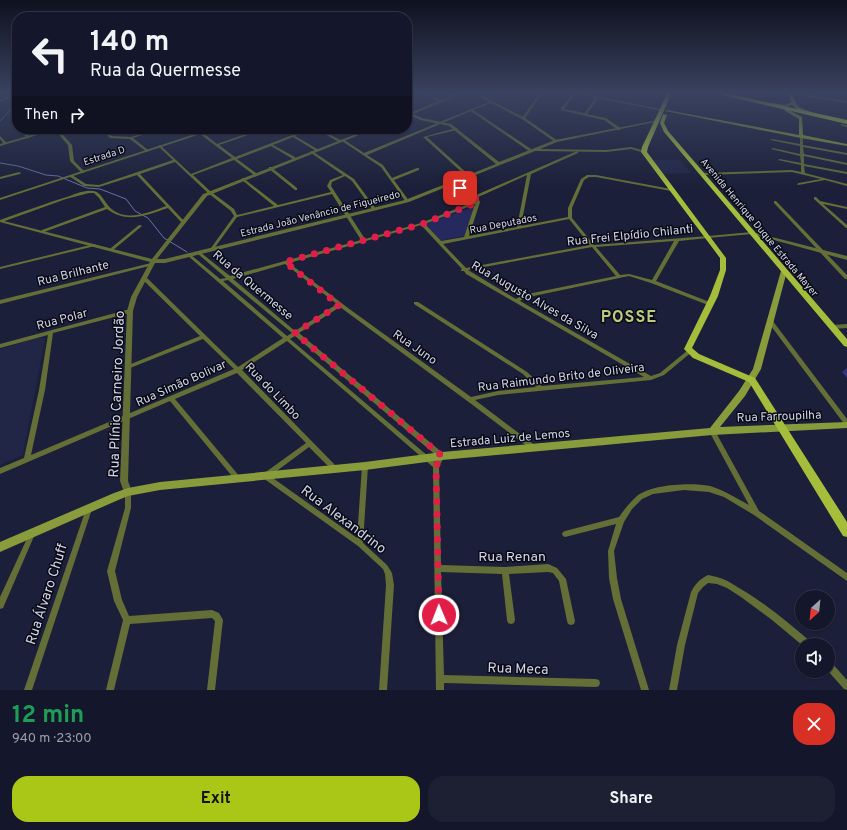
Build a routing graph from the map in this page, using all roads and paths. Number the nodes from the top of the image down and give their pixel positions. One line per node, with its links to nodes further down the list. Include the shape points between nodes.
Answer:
1 (435, 124): 28 (street)
2 (445, 124): 12 (street)
3 (492, 124): 46 (street)
4 (532, 124): 36 (street)
5 (612, 124): 13 (street)
6 (645, 124): 11 (street, Estrada João Venâncio de Figueiredo)
7 (658, 124): 14 (main road)
8 (661, 124): 15 (main road, Avenida Henrique Duque Estrada Mayer)
9 (734, 124): 32 (main road)
10 (801, 124): 32 (main road)
11 (640, 125): 13 (street, Estrada João Venâncio de Figueiredo); 14 (street)
12 (456, 129): 58 (street); 74 (street, via 425,137)
13 (619, 129): 36 (street, Estrada João Venâncio de Figueiredo)
14 (653, 129): 15 (main road); 50 (main road)
15 (665, 130): 69 (main road, Avenida Henrique Duque Estrada Mayer)
16 (25, 134): 31 (street)
17 (38, 134): 31 (street)
18 (60, 134): 64 (street, via 70,146 72,161)
19 (108, 134): 33 (street, via 111,137)
20 (144, 134): 33 (street)
21 (194, 134): 42 (street, Estrada D)
22 (206, 134): 39 (street)
23 (249, 134): 39 (street)
24 (299, 134): 29 (street)
25 (328, 134): 35 (street)
26 (360, 134): 35 (street)
27 (412, 134): 51 (street)
28 (412, 134)
29 (294, 136): 40 (street); 45 (street)
30 (0, 137): 37 (street)
31 (28, 137): 37 (street)
32 (801, 137): 41 (main road); 43 (street)
33 (131, 138): 47 (street)
34 (772, 140): 43 (street)
35 (341, 141): 45 (street); 51 (street)
36 (556, 142): 46 (street, Estrada João Venâncio de Figueiredo)
37 (5, 144): 38 (street)
38 (0, 145)
39 (217, 145): 54 (street)
40 (272, 145): 54 (street); 55 (street)
41 (847, 145)
42 (160, 146): 47 (street, Estrada D); 57 (street)
43 (802, 146): 52 (street); 53 (street)
44 (773, 149): 53 (street)
45 (317, 150): 48 (street)
46 (530, 150): 49 (street); 58 (street, Estrada João Venâncio de Figueiredo)
47 (147, 151): 64 (street, Estrada D)
48 (312, 152): 55 (street); 72 (street)
49 (577, 152): 50 (street, via 631,148); 65 (street)
50 (644, 152): 83 (main road)
51 (365, 154): 77 (street, via 382,166)
52 (847, 154)
53 (802, 155): 59 (street); 60 (street)
54 (234, 158): 68 (street); 71 (street)
55 (294, 158): 61 (street)
56 (780, 160): 59 (street)
57 (175, 161): 67 (street); 71 (street)
58 (499, 164): 74 (street, Estrada João Venâncio de Figueiredo)
59 (803, 164): 66 (street); 70 (street)
60 (847, 164)
61 (270, 168): 68 (street); 82 (street)
62 (418, 169): 77 (street)
63 (19, 172): 75 (street)
64 (83, 172): 73 (street, Estrada D)
65 (529, 173): 86 (street); 106 (street)
66 (847, 173)
67 (138, 174): 73 (street, via 103,185 85,185); 94 (street)
68 (254, 174): 76 (street)
69 (702, 174): 70 (street, via 790,171); 108 (main road, Avenida Henrique Duque Estrada Mayer)
70 (803, 174): 78 (street)
71 (191, 175): 84 (street)
72 (346, 175): 85 (street, via 329,183); 97 (street, via 359,187)
73 (70, 176): 88 (street, Estrada D)
74 (468, 176): 79 (street, Estrada João Venâncio de Figueiredo)
75 (0, 178)
76 (243, 179): 84 (street); 93 (street)
77 (392, 179): 89 (street)
78 (824, 180): 80 (street); 81 (street)
79 (452, 183): 86 (street); 89 (street, Estrada João Venâncio de Figueiredo)
80 (799, 184)
81 (847, 185)
82 (296, 189)
83 (671, 190): 100 (street, via 588,176 583,179 570,208); 109 (main road)
84 (209, 192): 98 (street); 102 (street, Rua Plínio Carneiro Jordão, via 202,197)
85 (332, 193): 93 (street); 99 (street)
86 (475, 197): 90 (street)
87 (815, 198): 92 (street)
88 (0, 199)
89 (408, 201): 97 (street, Estrada João Venâncio de Figueiredo)
90 (478, 202): 103 (street); 110 (street)
91 (775, 202): 118 (street)
92 (820, 202): 96 (street); 105 (street)
93 (277, 206): 98 (street)
94 (168, 207): 95 (street, via 140,216 124,216); 102 (street)
95 (108, 208): 101 (street, via 95,192 78,194); 107 (street)
96 (847, 208)
97 (374, 209): 99 (street, Estrada João Venâncio de Figueiredo)
98 (236, 216): 117 (street)
99 (348, 216): 111 (street); 117 (street, Estrada João Venâncio de Figueiredo)
100 (570, 218): 106 (street, Rua Deputados); 115 (street)
101 (1, 221): 107 (street, Estrada João Venâncio de Figueiredo)
102 (183, 222): 123 (street, Rua Plínio Carneiro Jordão)
103 (422, 224): 111 (street); 113 (street, Rua Augusto Alves da Silva)
104 (140, 226): 116 (street)
105 (847, 227)
106 (519, 228): 110 (street, Rua Deputados)
107 (43, 231): 114 (street, Estrada João Venâncio de Figueiredo)
108 (752, 233): 109 (street, Rua Frei Elpídio Chilanti); 118 (street, Rua Frei Elpídio Chilanti); 126 (main road, Avenida Henrique Duque Estrada Mayer)
109 (708, 237): 112 (street, Rua Frei Elpídio Chilanti); 136 (main road, via 722,258 724,266)
110 (466, 238): 113 (street, Rua Deputados)
111 (364, 240): 122 (street)
112 (677, 240): 115 (street, Rua Frei Elpídio Chilanti); 132 (street)
113 (439, 243): 125 (street, Rua Augusto Alves da Silva)
114 (94, 244): 116 (street, Estrada João Venâncio de Figueiredo); 124 (street)
115 (594, 246): 125 (street, Rua Frei Elpídio Chilanti); 127 (street)
116 (112, 249): 123 (street, Estrada João Venâncio de Figueiredo)
117 (212, 249): 119 (street, Estrada João Venâncio de Figueiredo)
118 (822, 251): 121 (street, Rua Frei Elpídio Chilanti); 130 (street)
119 (199, 253): 120 (street, Estrada João Venâncio de Figueiredo); 128 (street, Rua da Quermesse)
120 (188, 255): 123 (street, Estrada João Venâncio de Figueiredo); 131 (street, Rua da Quermesse)
121 (847, 258)
122 (285, 262): 128 (street); 137 (street, Rua Juno)
123 (152, 263): 129 (street, Rua Plínio Carneiro Jordão); 134 (street, Rua Brilhante)
124 (0, 268)
125 (463, 270): 133 (street, Rua Augusto Alves da Silva)
126 (784, 271): 139 (main road); 141 (main road, Avenida Henrique Duque Estrada Mayer)
127 (618, 276): 132 (street, via 631,275); 133 (street, via 523,297)
128 (228, 277): 131 (street); 143 (street, Rua da Quermesse)
129 (144, 278): 138 (street, Rua Plínio Carneiro Jordão); 144 (street, Rua do Limbo)
130 (847, 278)
131 (219, 280): 145 (street, Rua da Quermesse)
132 (653, 282): 136 (street)
133 (516, 301): 151 (street, Rua Augusto Alves da Silva)
134 (0, 302)
135 (416, 303): 153 (street, via 525,373)
136 (710, 304): 148 (main road, via 688,345)
137 (339, 305): 143 (street, Rua Simão Bolivar); 155 (street, Rua Juno)
138 (130, 311): 142 (street, Rua Polar); 149 (street, Rua Plínio Carneiro Jordão)
139 (770, 321): 152 (main road); 157 (street)
140 (847, 326): 141 (street)
141 (832, 327): 146 (main road, Avenida Henrique Duque Estrada Mayer)
142 (51, 332): 147 (street, Rua Polar); 164 (street)
143 (295, 333): 145 (street, Rua Simão Bolivar); 162 (street, Rua da Quermesse)
144 (203, 337): 149 (street); 150 (street, Rua do Limbo)
145 (288, 338): 150 (street, Rua Simão Bolivar); 163 (street, Rua da Quermesse)
146 (847, 344)
147 (0, 346)
148 (690, 351): 151 (street, Rua Raimundo Brito de Oliveira, via 662,374); 152 (main road)
149 (128, 367): 156 (street, Rua Plínio Carneiro Jordão)
150 (238, 370): 154 (street, Rua Simão Bolivar); 160 (street, Rua do Limbo)
151 (651, 378): 153 (street, Rua Raimundo Brito de Oliveira)
152 (752, 380): 158 (main road); 159 (main road)
153 (541, 389): 155 (street, Rua Raimundo Brito de Oliveira)
154 (171, 399): 156 (street, Rua Simão Bolivar); 170 (street)
155 (471, 399): 161 (street, Rua Juno)
156 (126, 419): 164 (street, Rua Simão Bolivar); 171 (street, Rua Plínio Carneiro Jordão, via 124,481)
157 (847, 424): 158 (main road, Rua Farroupilha)
158 (781, 428): 159 (main road, Rua Farroupilha); 175 (main road)
159 (712, 431): 161 (main road, Estrada Luiz de Lemos); 173 (street)
160 (310, 443): 167 (street, Rua do Limbo); 169 (street)
161 (535, 448): 162 (main road, Estrada Luiz de Lemos)
162 (442, 456): 163 (main road, Estrada Luiz de Lemos); 166 (street)
163 (428, 458): 165 (main road, Estrada Luiz de Lemos); 166 (street, Rua da Quermesse)
164 (27, 460): 168 (street, Rua Simão Bolivar)
165 (365, 466): 167 (main road, Estrada Luiz de Lemos); 178 (street)
166 (436, 466): 180 (street)
167 (335, 469): 169 (main road, Estrada Luiz de Lemos)
168 (0, 471)
169 (265, 476): 170 (main road, Estrada Luiz de Lemos); 178 (street, Rua Alexandrino)
170 (238, 478): 171 (main road, Estrada Luiz de Lemos)
171 (128, 492): 172 (main road, Estrada Luiz de Lemos); 184 (street, Rua Plínio Carneiro Jordão, via 128,508 111,571 118,601)
172 (89, 507): 176 (main road, Estrada Luiz de Lemos); 192 (street, Rua Álvaro Chuff)
173 (756, 513): 174 (street, via 737,500 718,492 684,487 662,489 646,494 630,507); 182 (street)
174 (621, 520): 177 (street); 197 (street, via 611,551 613,578)
175 (847, 532)
176 (32, 534): 179 (main road, Estrada Luiz de Lemos); 183 (street)
177 (565, 534)
178 (360, 544): 195 (street, Rua Alexandrino, via 385,567 388,573 390,593)
179 (0, 547)
180 (439, 568): 181 (street, Rua Renan); 189 (street)
181 (505, 571): 185 (street); 186 (street, Rua Renan, via 548,568 556,570 562,579)
182 (847, 577)
183 (0, 605)
184 (127, 620): 193 (street); 194 (street, via 166,616 216,616 219,620)
185 (510, 620)
186 (571, 621)
187 (799, 638): 198 (street, via 731,586 716,580 707,580 695,592 681,645)
188 (835, 673): 191 (street)
189 (440, 679): 190 (street, Rua Meca); 196 (street)
190 (596, 683)
191 (847, 686)
192 (28, 690)
193 (110, 690)
194 (211, 690)
195 (383, 690)
196 (440, 690)
197 (645, 690)
198 (673, 690)

